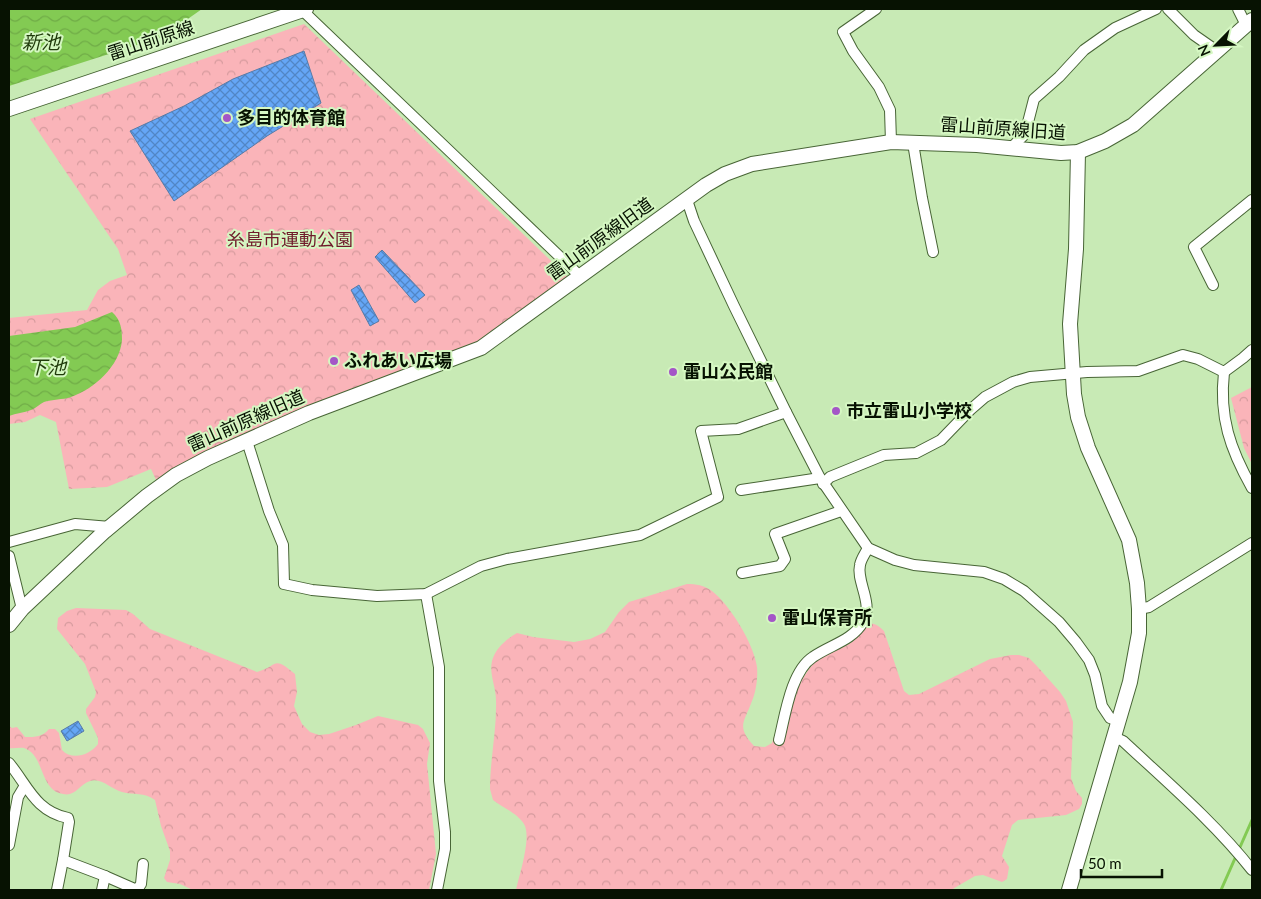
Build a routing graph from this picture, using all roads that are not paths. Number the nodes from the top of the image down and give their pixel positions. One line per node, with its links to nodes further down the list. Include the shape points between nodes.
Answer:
1 (303, 9): 8 (street, 雷山前原線); 16 (street)
2 (876, 9): 9 (street, via 843,32 890,110)
3 (1156, 9): 11 (street, via 1115,28 1084,50 1034,99 1025,134)
4 (1168, 9): 7 (street, via 1194,35)
5 (1238, 9): 6 (street)
6 (1249, 23): 7 (street, 雷山前原線旧道)
7 (1217, 51): 12 (street, 雷山前原線旧道, via 1133,125 1105,142)
8 (9, 109)
9 (891, 142): 10 (street, 雷山前原線旧道); 13 (street, 雷山前原線旧道, via 752,164 725,174)
10 (914, 143): 11 (street, 雷山前原線旧道); 15 (street)
11 (1012, 148): 12 (street, 雷山前原線旧道)
12 (1078, 152): 20 (street, via 1070,324)
13 (687, 200): 16 (street, 雷山前原線旧道); 21 (street, via 694,222)
14 (1252, 200): 17 (street, via 1194,247)
15 (933, 252)
16 (580, 277): 22 (street, 雷山前原線旧道, via 481,348)
17 (1213, 285)
18 (1252, 350): 19 (street)
19 (1224, 372): 20 (street, via 1183,355 1138,370); 24 (street, via 1225,429)
20 (1072, 373): 23 (street, via 1013,382 985,397 941,440 916,453 884,455); 35 (street, via 1083,432 1128,540)
21 (786, 412): 23 (street); 33 (street, via 738,429 701,431 718,497 710,502 640,535 481,566)
22 (247, 440): 27 (street, 雷山前原線旧道, via 176,475); 33 (street, via 283,545 284,584 377,596)
23 (821, 481): 25 (street); 26 (street)
24 (1252, 488)
25 (741, 490)
26 (841, 511): 30 (street); 32 (street, via 775,534 785,559 780,566)
27 (110, 527): 28 (street, via 75,524); 34 (street, 雷山前原線旧道)
28 (9, 542)
29 (1252, 543): 35 (street, via 1149,607)
30 (868, 548): 37 (street, via 914,565 984,572 1024,591 1059,622 1081,648 1095,675 1102,706 1110,718); 39 (street, via 859,567 867,604 864,621 850,637 811,658 799,674 789,698)
31 (9, 558): 34 (street)
32 (742, 573)
33 (426, 594): 49 (street, via 439,666 439,781 445,849)
34 (22, 609): 36 (street, 雷山前原線旧道)
35 (1139, 609): 37 (street, via 1136,652)
36 (9, 625)
37 (1118, 721): 38 (street)
38 (1114, 737): 45 (street, via 1123,741); 50 (street)
39 (779, 740)
40 (9, 763): 41 (street)
41 (24, 787): 42 (street, via 18,797); 43 (street, via 41,806 68,818)
42 (9, 845)
43 (63, 860): 46 (street); 47 (street)
44 (143, 864): 46 (street, via 141,884 137,890)
45 (1249, 864)
46 (105, 876): 48 (street)
47 (57, 890)
48 (102, 890)
49 (437, 890)
50 (1069, 890)

